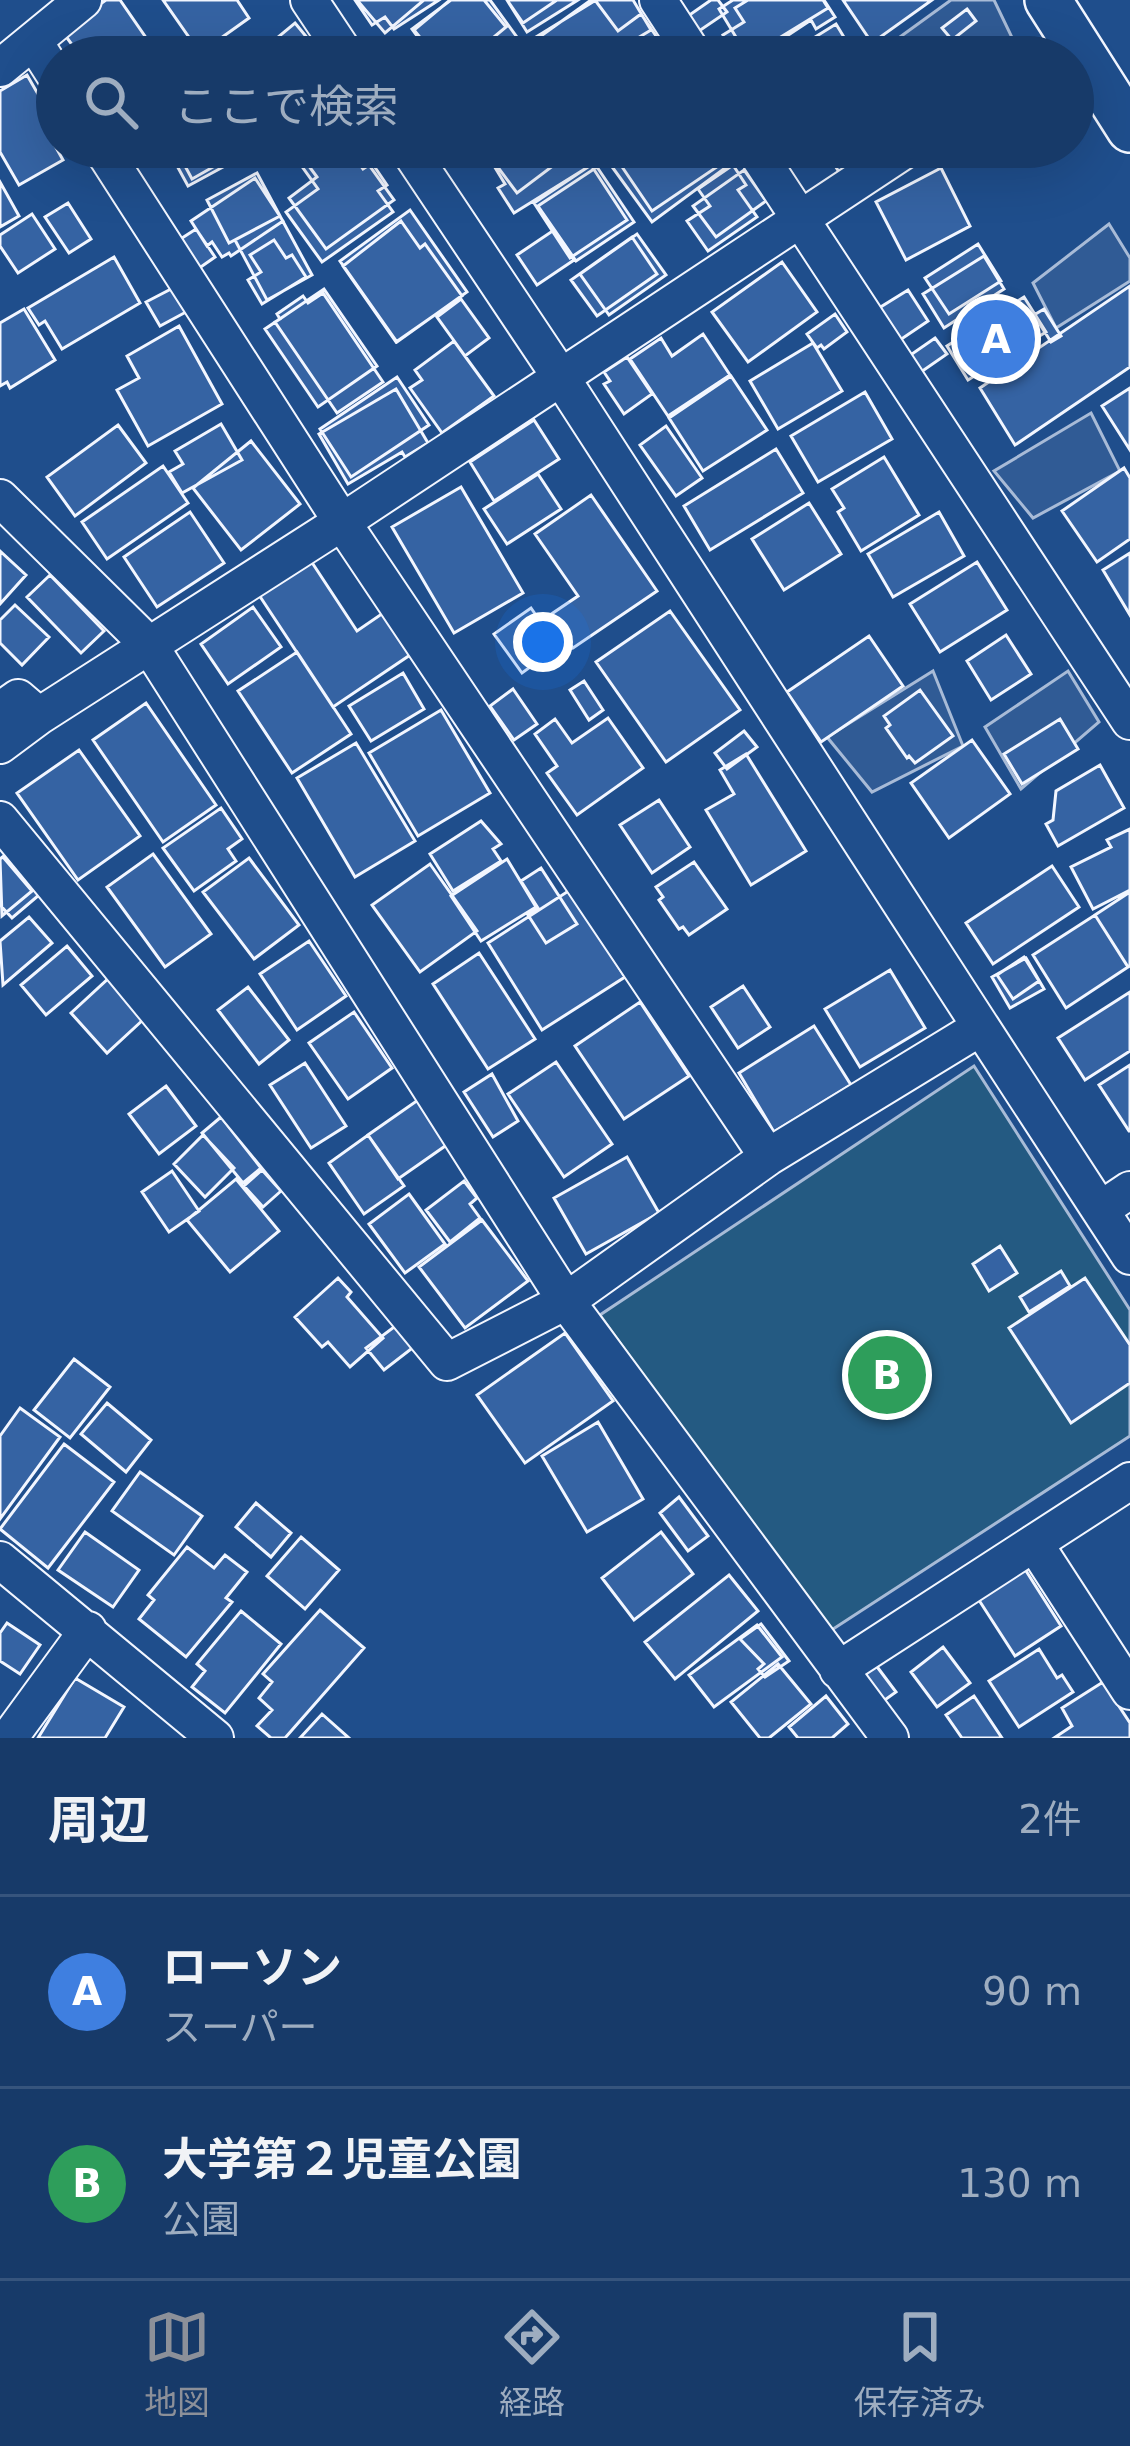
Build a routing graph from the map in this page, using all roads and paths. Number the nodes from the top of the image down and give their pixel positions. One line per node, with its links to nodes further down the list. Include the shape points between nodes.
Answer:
1 (83, 0): 5 (street)
2 (309, 0): 6 (street)
3 (658, 0): 7 (street)
4 (1048, 0): 8 (street)
5 (41, 36)
6 (333, 36)
7 (681, 36)
8 (1057, 36)
9 (34, 42): 10 (street); 11 (street)
10 (36, 45)
11 (0, 68)
12 (1094, 88): 13 (street)
13 (1130, 129)
14 (114, 168): 21 (street)
15 (421, 168): 19 (street)
16 (767, 168): 18 (street)
17 (877, 168): 18 (street)
18 (800, 218): 19 (street); 24 (street)
19 (560, 376): 21 (street); 27 (street)
20 (0, 498): 22 (street)
21 (342, 522): 22 (street); 28 (street)
22 (149, 645): 23 (street); 31 (street)
23 (14, 702): 25 (street)
24 (1130, 721)
25 (0, 745)
26 (0, 820): 31 (street, via 447,1362)
27 (981, 1028): 28 (street); 29 (street)
28 (768, 1157): 31 (street)
29 (1115, 1200): 30 (street)
30 (1130, 1256)
31 (566, 1301): 36 (street)
32 (1130, 1481): 33 (street)
33 (1034, 1543): 36 (street); 37 (street)
34 (0, 1560): 35 (street)
35 (88, 1630): 38 (street); 39 (street)
36 (838, 1670): 40 (street)
37 (1130, 1691)
38 (9, 1738)
39 (215, 1738)
40 (890, 1738)

